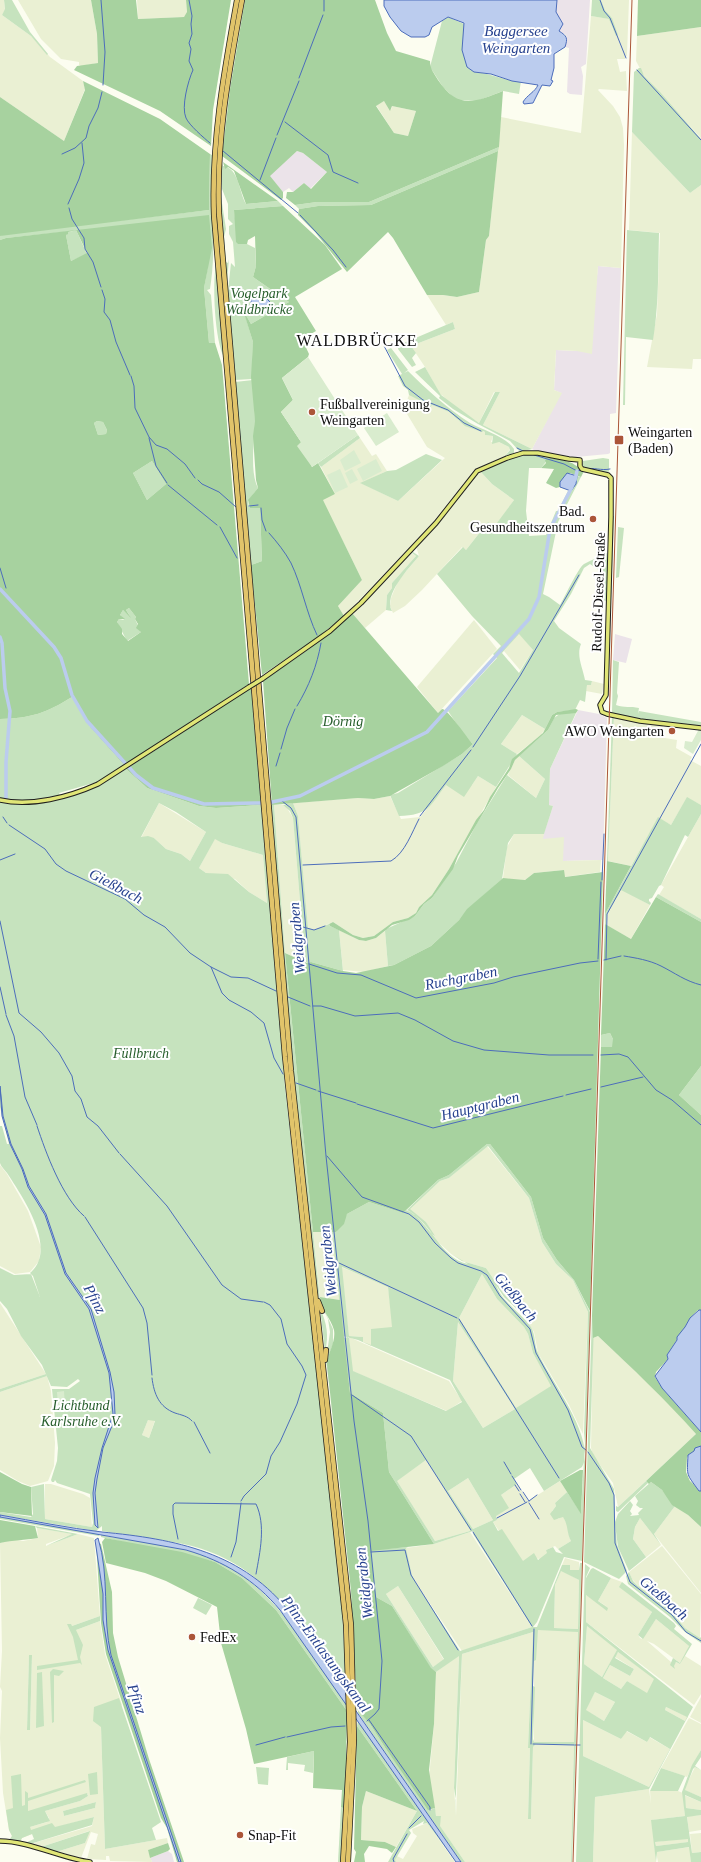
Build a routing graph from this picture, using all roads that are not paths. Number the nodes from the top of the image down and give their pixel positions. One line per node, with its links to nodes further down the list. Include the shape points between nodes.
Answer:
1 (237, 0): 11 (highway, via 216,124 214,216 285,1057 343,1588 350,1701)
2 (242, 0): 5 (highway, via 221,128 219,213 291,1070)
3 (701, 728): 4 (main road, Rudolf-Diesel-Straße, bridge, via 606,714 600,706 605,698 606,688 612,509 610,476 583,469 580,460 523,453 475,473 436,523 361,603 330,631 262,679 98,784 81,791 31,802)
4 (4, 801)
5 (316, 1296): 6 (highway); 8 (highway)
6 (322, 1311)
7 (326, 1350): 8 (highway)
8 (324, 1367): 12 (highway, via 349,1595 355,1708)
9 (0, 1841): 10 (main road)
10 (90, 1862)
11 (344, 1862)
12 (348, 1862)

